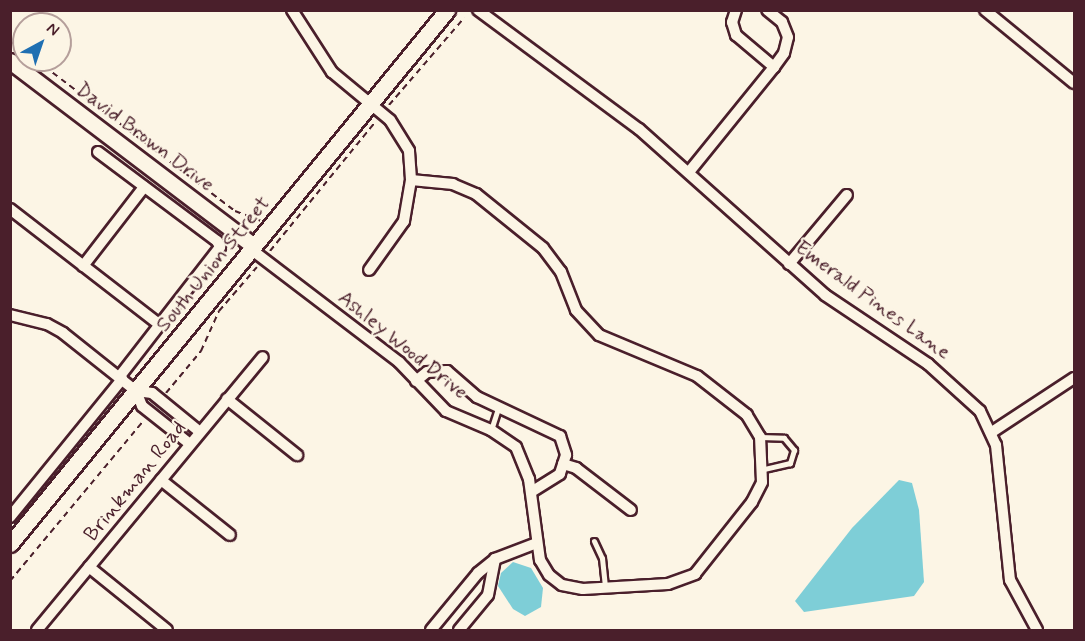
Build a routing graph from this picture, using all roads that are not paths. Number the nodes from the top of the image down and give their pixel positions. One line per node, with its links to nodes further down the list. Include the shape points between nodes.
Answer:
1 (292, 10): 10 (street, via 332,72)
2 (447, 10): 10 (street, South Union Street)
3 (478, 10): 13 (street, Emerald Pines Lane, via 615,110)
4 (736, 10): 8 (street, via 732,22 736,35)
5 (767, 10): 8 (street, via 782,22 788,37 784,53)
6 (985, 10): 9 (street)
7 (10, 61): 12 (street, David Brown Drive)
8 (774, 67): 13 (street)
9 (1074, 83)
10 (376, 109): 14 (street, via 405,141); 18 (street, South Union Street)
11 (98, 152): 15 (street)
12 (155, 172): 15 (lane); 18 (street, David Brown Drive)
13 (689, 172): 19 (street, Emerald Pines Lane)
14 (411, 180): 21 (street, via 404,220); 34 (street, via 453,184 487,202 554,260 576,310 599,335 711,385 747,415)
15 (144, 187): 20 (street); 23 (street, South Union Street, via 219,244 219,250)
16 (847, 195): 19 (street)
17 (10, 209): 20 (street)
18 (256, 252): 27 (street, Ashley Wood Drive, via 399,362); 28 (street, South Union Street)
19 (789, 264): 33 (street, Emerald Pines Lane, via 825,295 956,387 980,411)
20 (83, 266): 23 (street)
21 (369, 270)
22 (10, 315): 25 (street, via 48,324)
23 (160, 325): 25 (street, South Union Street)
24 (262, 357): 29 (street, Brinkman Road)
25 (121, 378): 28 (street); 42 (street, South Union Street)
26 (1074, 378): 33 (street)
27 (416, 381): 30 (street, via 427,372 447,371 477,397); 31 (street, Ashley Wood Drive, via 446,411)
28 (136, 391): 32 (street, via 152,393); 35 (street, via 142,406); 46 (street, South Union Street)
29 (227, 399): 32 (street, Brinkman Road); 36 (street)
30 (499, 406): 31 (lane); 37 (street, via 560,436 565,448)
31 (491, 430): 40 (street, Ashley Wood Drive, via 516,447)
32 (200, 432): 35 (street, Brinkman Road)
33 (992, 432): 54 (street, Emerald Pines Lane, via 1010,580)
34 (760, 437): 38 (street); 38 (lane, via 784,438 794,450 790,463)
35 (190, 444): 39 (street, Brinkman Road)
36 (297, 455)
37 (563, 464): 40 (street, via 553,480); 41 (street, via 576,468)
38 (764, 469): 49 (street, Ashley Wood Drive, via 752,501 688,579 668,584)
39 (161, 480): 43 (street); 48 (street, Brinkman Road)
40 (531, 492): 45 (street, Ashley Wood Drive)
41 (631, 510)
42 (10, 517)
43 (230, 535)
44 (594, 541): 49 (lane, via 602,558)
45 (537, 543): 47 (street); 49 (street, Ashley Wood Drive, via 540,560 549,575 562,585)
46 (10, 544)
47 (495, 560): 52 (street, via 478,573); 53 (street, via 488,595)
48 (89, 567): 50 (street, Brinkman Road); 51 (street)
49 (605, 587)
50 (37, 630)
51 (167, 630)
52 (431, 630)
53 (459, 630)
54 (1037, 630)

